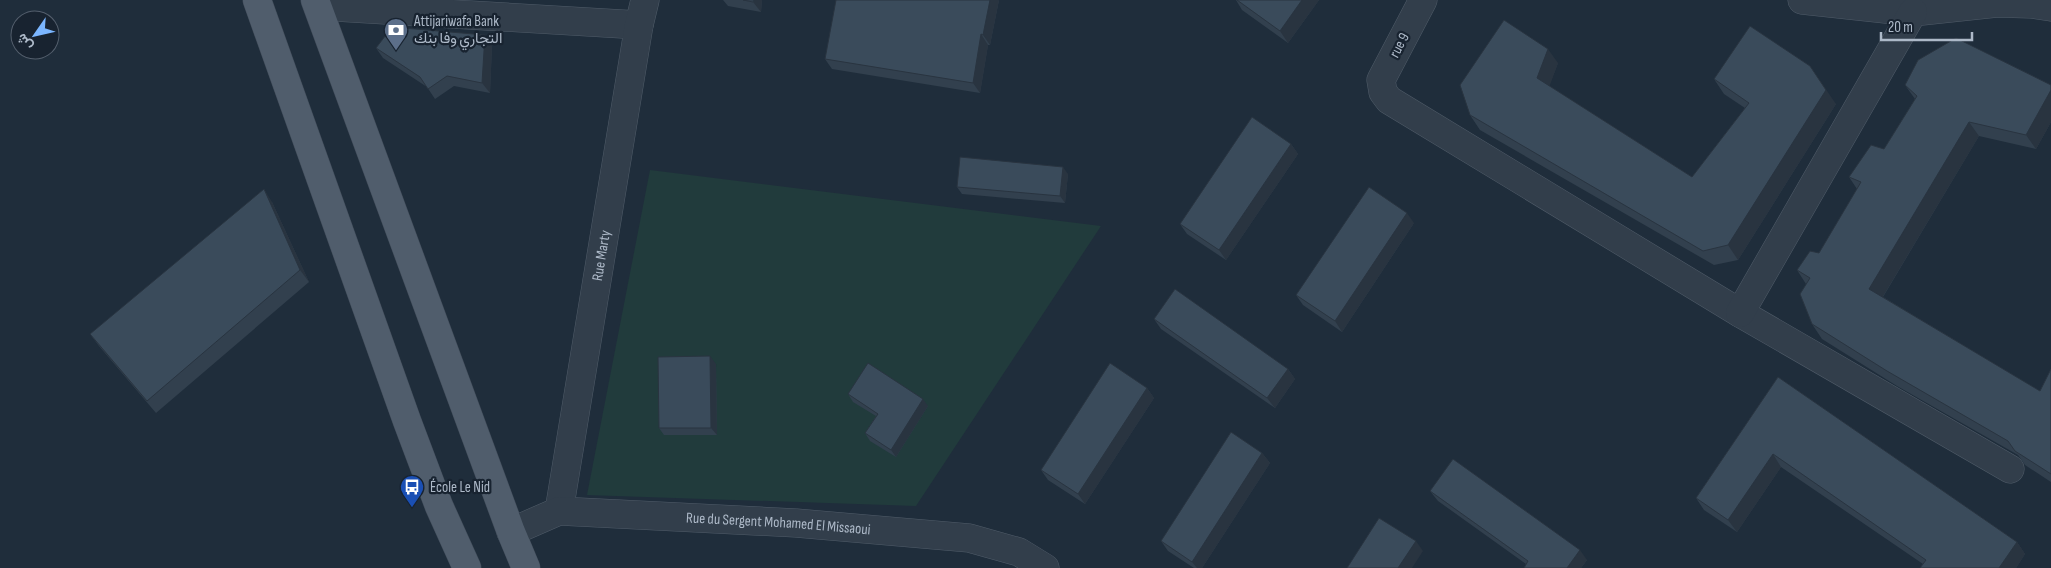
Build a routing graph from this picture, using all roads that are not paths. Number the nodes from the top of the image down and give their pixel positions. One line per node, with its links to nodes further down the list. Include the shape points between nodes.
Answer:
1 (257, 0): 12 (main road, via 438,506)
2 (1423, 0): 8 (street, rue 9, via 1381,80 1383,92 1389,100)
3 (1802, 0): 7 (street)
4 (316, 3): 6 (street); 11 (main road)
5 (2051, 7): 7 (street, via 1996,3)
6 (642, 12): 10 (street, Rue Marty)
7 (1913, 12): 8 (street)
8 (1740, 313): 9 (street)
9 (2010, 470)
10 (559, 511): 11 (street, Rue du Sergent Mohamed El Missaoui); 14 (street, Rue du Sergent Mohamed El Missaoui, via 796,523 969,538 1019,552)
11 (511, 532): 13 (main road)
12 (467, 568)
13 (526, 568)
14 (1045, 568)

